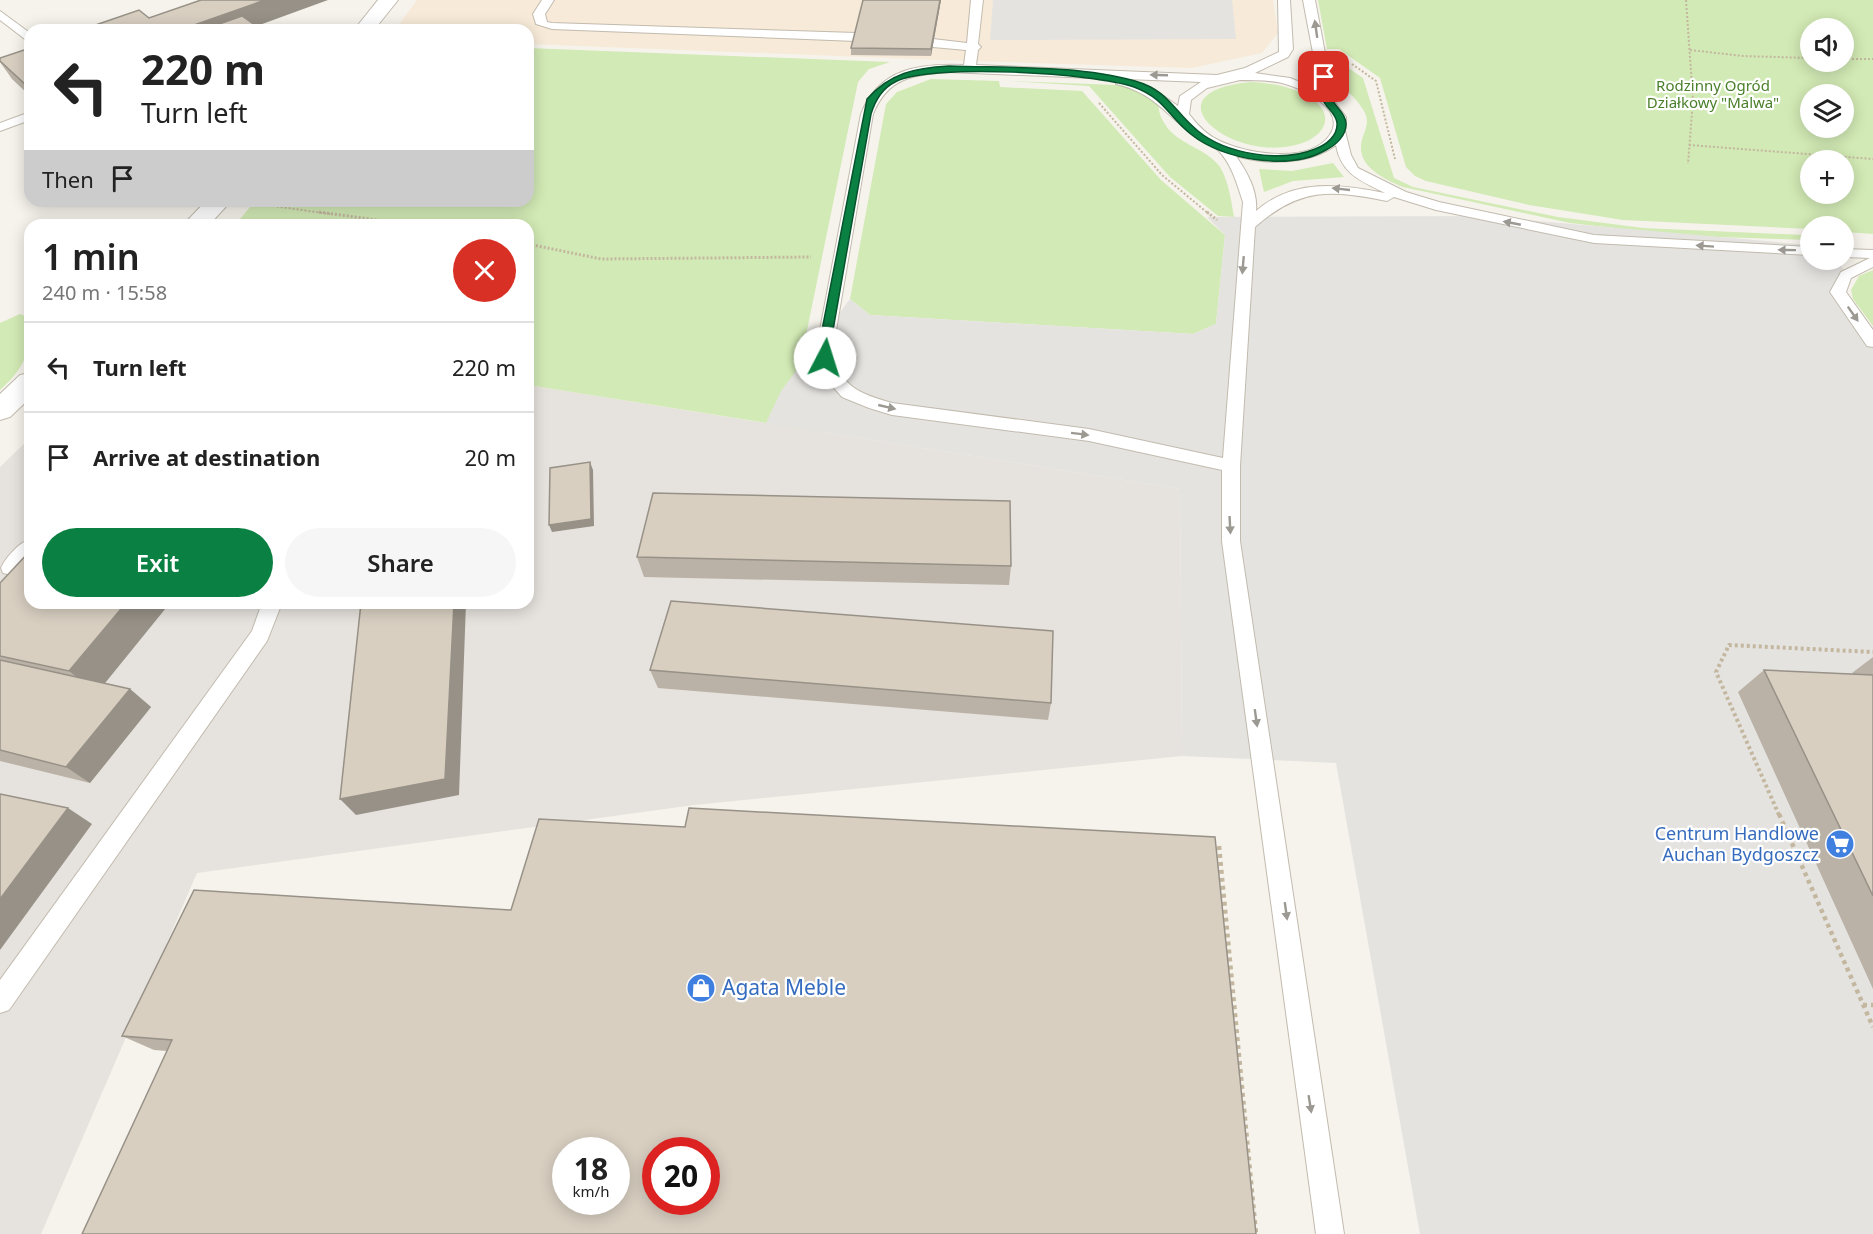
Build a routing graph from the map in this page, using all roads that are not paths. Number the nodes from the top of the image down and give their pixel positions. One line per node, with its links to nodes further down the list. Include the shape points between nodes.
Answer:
1 (388, 0): 7 (street)
2 (548, 0): 9 (lane, via 539,14 542,24 552,26)
3 (978, 0): 11 (lane)
4 (1284, 0): 14 (lane, via 1284,54 1249,71)
5 (1309, 0): 15 (lane, one-way to 5)
6 (0, 14): 8 (lane)
7 (369, 24)
8 (24, 34)
9 (856, 37)
10 (933, 43): 11 (lane)
11 (975, 47): 12 (lane)
12 (970, 69): 13 (lane); 32 (lane, one-way to 32, via 903,75 871,99 828,330 825,358 834,383 861,400 892,409 1089,435)
13 (1061, 72): 14 (lane, one-way to 13); 17 (lane, via 1132,83 1153,92)
14 (1217, 79): 15 (lane, via 1264,76 1300,85); 17 (lane, via 1187,96 1182,108)
15 (1328, 101): 19 (lane, via 1337,111)
16 (24, 118): 18 (lane)
17 (1185, 121): 20 (lane, via 1193,132)
18 (0, 127)
19 (1340, 133): 20 (lane, via 1331,144 1296,157 1248,156); 22 (lane, via 1344,155 1353,171 1366,179 1401,195)
20 (1225, 150): 24 (lane, via 1241,174 1250,202)
21 (213, 207): 23 (street)
22 (1481, 216): 24 (lane, one-way to 24, via 1330,188 1310,190 1272,204); 25 (lane, one-way to 22, via 1594,239)
23 (201, 219)
24 (1248, 226): 32 (lane, one-way to 32)
25 (1800, 250)
26 (1854, 253): 27 (lane)
27 (1873, 254)
28 (1873, 262): 29 (lane, one-way to 29, via 1845,273 1839,292)
29 (1873, 342)
30 (24, 388): 31 (street)
31 (0, 410)
32 (1231, 466): 37 (lane, one-way to 37, via 1231,541)
33 (24, 553): 34 (lane)
34 (10, 568)
35 (270, 609): 36 (lane, via 260,635)
36 (0, 1001)
37 (1330, 1234)

